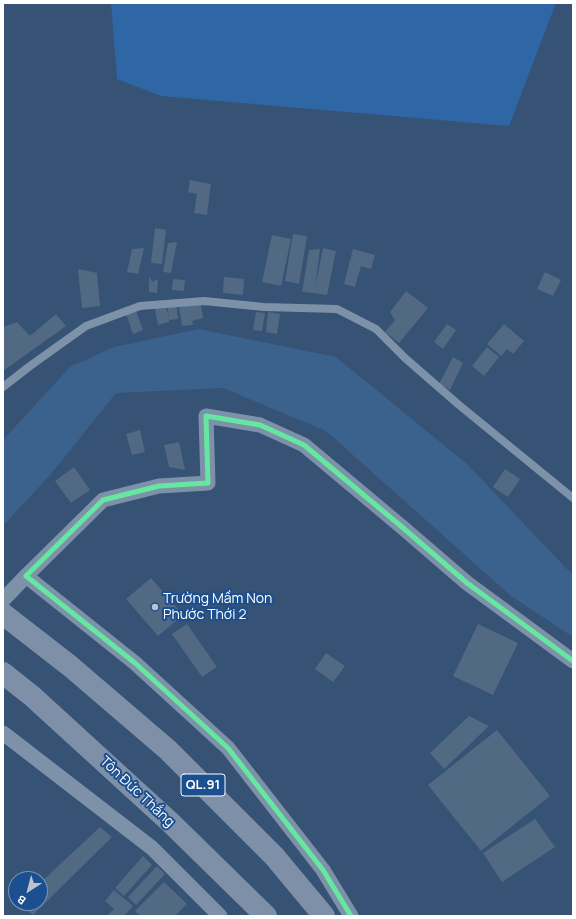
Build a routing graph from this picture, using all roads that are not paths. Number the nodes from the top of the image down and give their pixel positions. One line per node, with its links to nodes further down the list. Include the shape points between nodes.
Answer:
1 (3, 386): 2 (lane, via 86,326 140,306 204,301 264,307 337,309 376,329 459,405)
2 (573, 498)
3 (26, 576): 4 (street); 6 (street, via 104,500 159,486 208,483 206,416 260,425 304,445 466,583); 12 (street, via 136,663 228,748 323,870)
4 (3, 600)
5 (3, 614): 11 (highway, QL.91, via 70,666 168,750 274,856)
6 (573, 661)
7 (3, 673): 10 (highway, Tôn Đức Thắng, via 32,696 171,823)
8 (3, 733): 9 (street, via 152,848)
9 (220, 916)
10 (266, 916)
11 (324, 916)
12 (350, 916)

